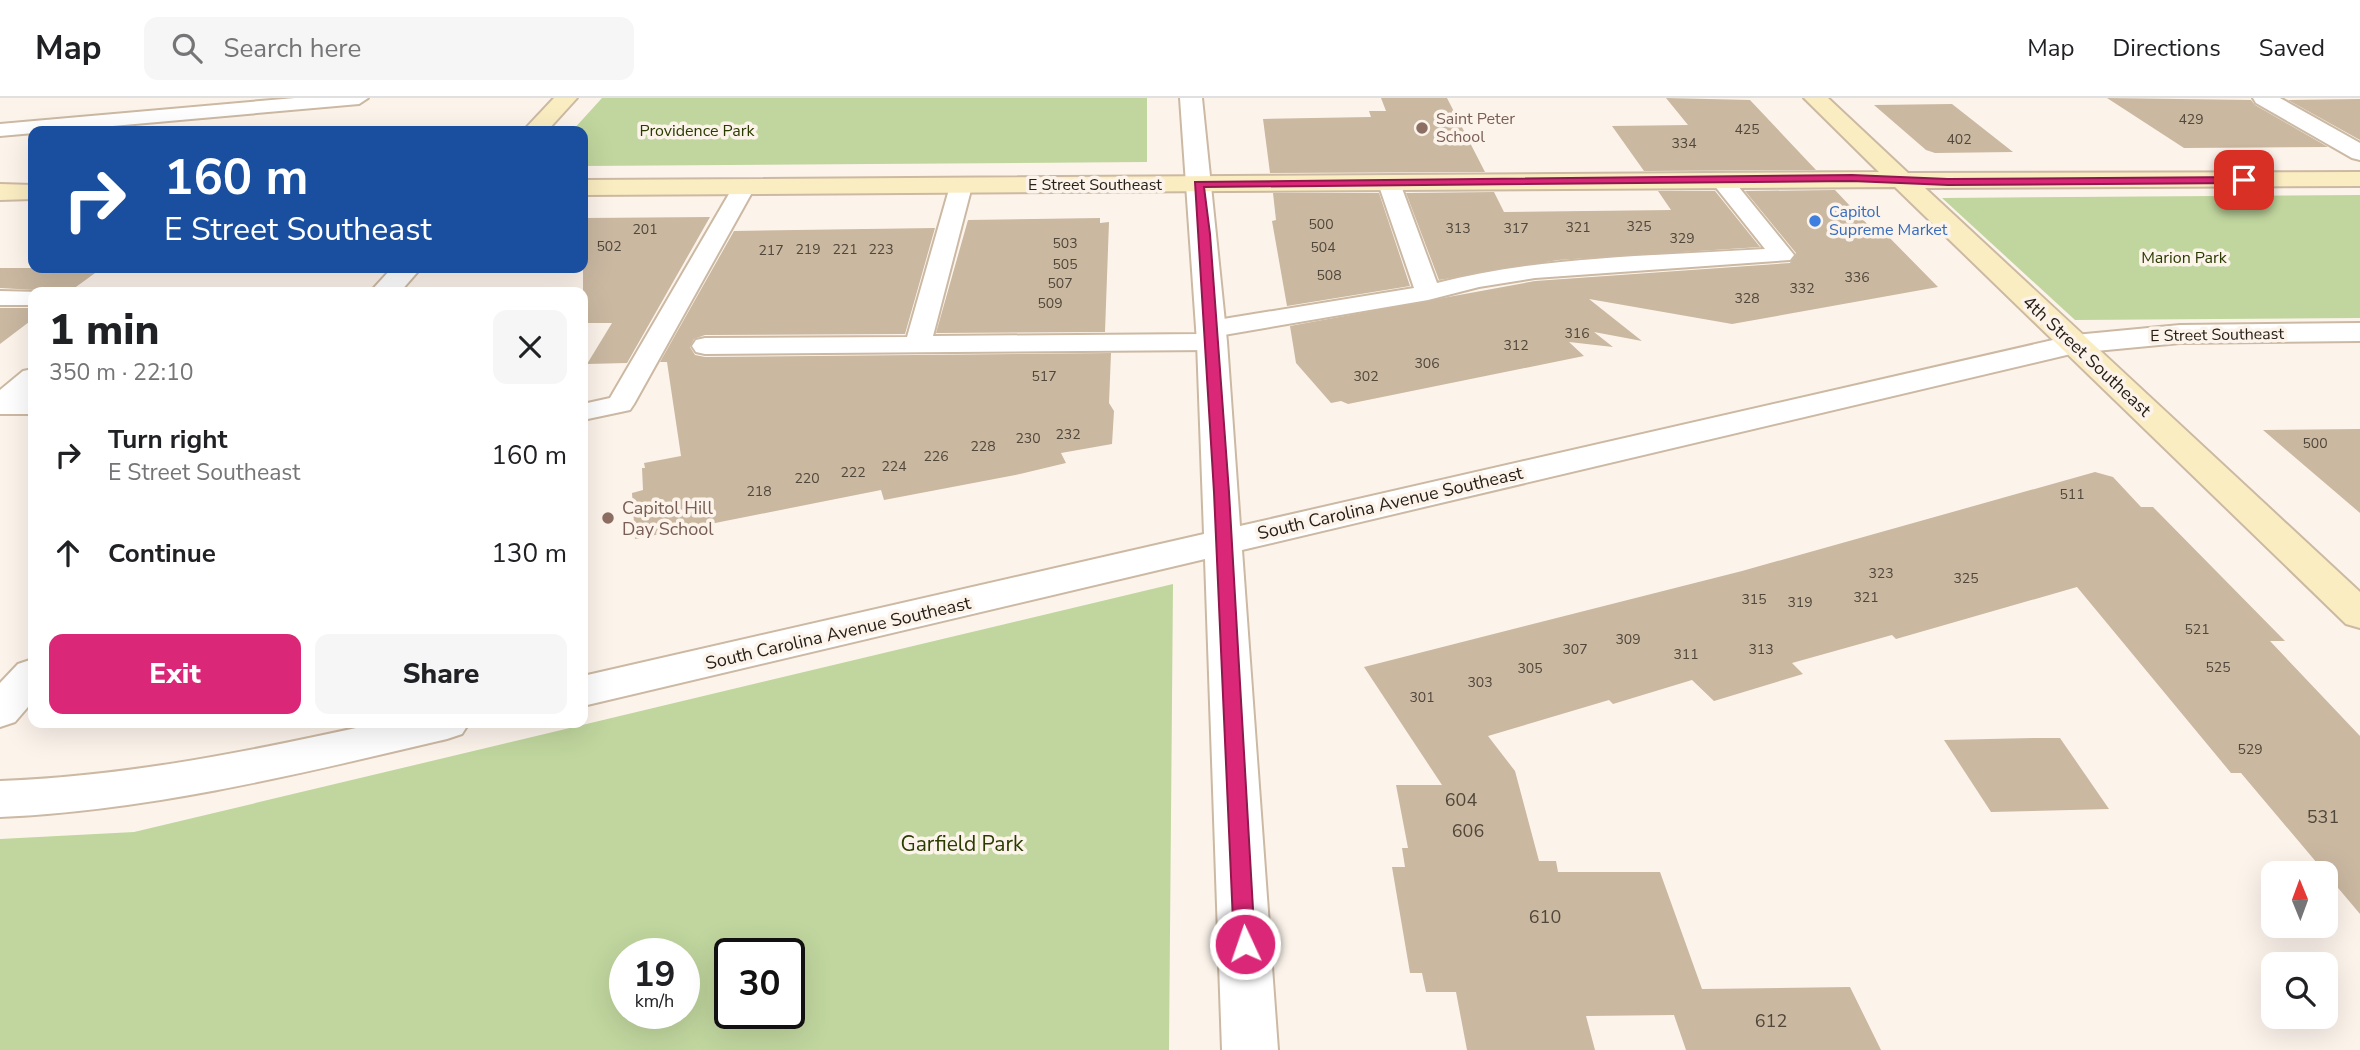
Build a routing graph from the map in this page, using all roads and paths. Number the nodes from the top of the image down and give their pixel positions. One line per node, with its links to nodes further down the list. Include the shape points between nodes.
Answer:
1 (359, 98): 6 (lane)
2 (566, 98): 7 (street)
3 (1191, 98): 15 (street)
4 (1815, 98): 13 (street, 4th Street Southeast)
5 (2263, 98): 10 (street)
6 (45, 126)
7 (539, 126)
8 (28, 128): 9 (lane)
9 (0, 130)
10 (2360, 153)
11 (2360, 179): 13 (street)
12 (1721, 180): 13 (street, E Street Southeast); 14 (street, E Street Southeast); 23 (lane, via 1782,255 1535,271)
13 (1901, 180): 29 (street, 4th Street Southeast)
14 (1389, 183): 15 (street, E Street Southeast); 23 (lane)
15 (1199, 184): 16 (street, E Street Southeast); 27 (street)
16 (961, 186): 17 (street, E Street Southeast); 28 (lane)
17 (744, 187): 18 (street, E Street Southeast); 34 (lane, via 620,404)
18 (588, 188)
19 (0, 192): 20 (street)
20 (28, 192)
21 (402, 273): 22 (street)
22 (389, 287)
23 (1428, 293): 27 (lane)
24 (0, 298): 25 (lane)
25 (28, 298)
26 (2360, 332): 29 (street, E Street Southeast, via 2180,334)
27 (1212, 336): 28 (lane); 35 (street)
28 (918, 344): 30 (lane)
29 (2075, 344): 35 (street, South Carolina Avenue Southeast); 36 (street, 4th Street Southeast)
30 (705, 346)
31 (28, 381): 32 (lane)
32 (0, 404): 33 (street)
33 (28, 404)
34 (588, 410)
35 (1224, 542): 38 (street, South Carolina Avenue Southeast); 42 (street)
36 (2360, 615)
37 (28, 680): 39 (street)
38 (588, 690)
39 (0, 711)
40 (425, 728): 41 (street, via 164,786)
41 (0, 799)
42 (1250, 1050)

